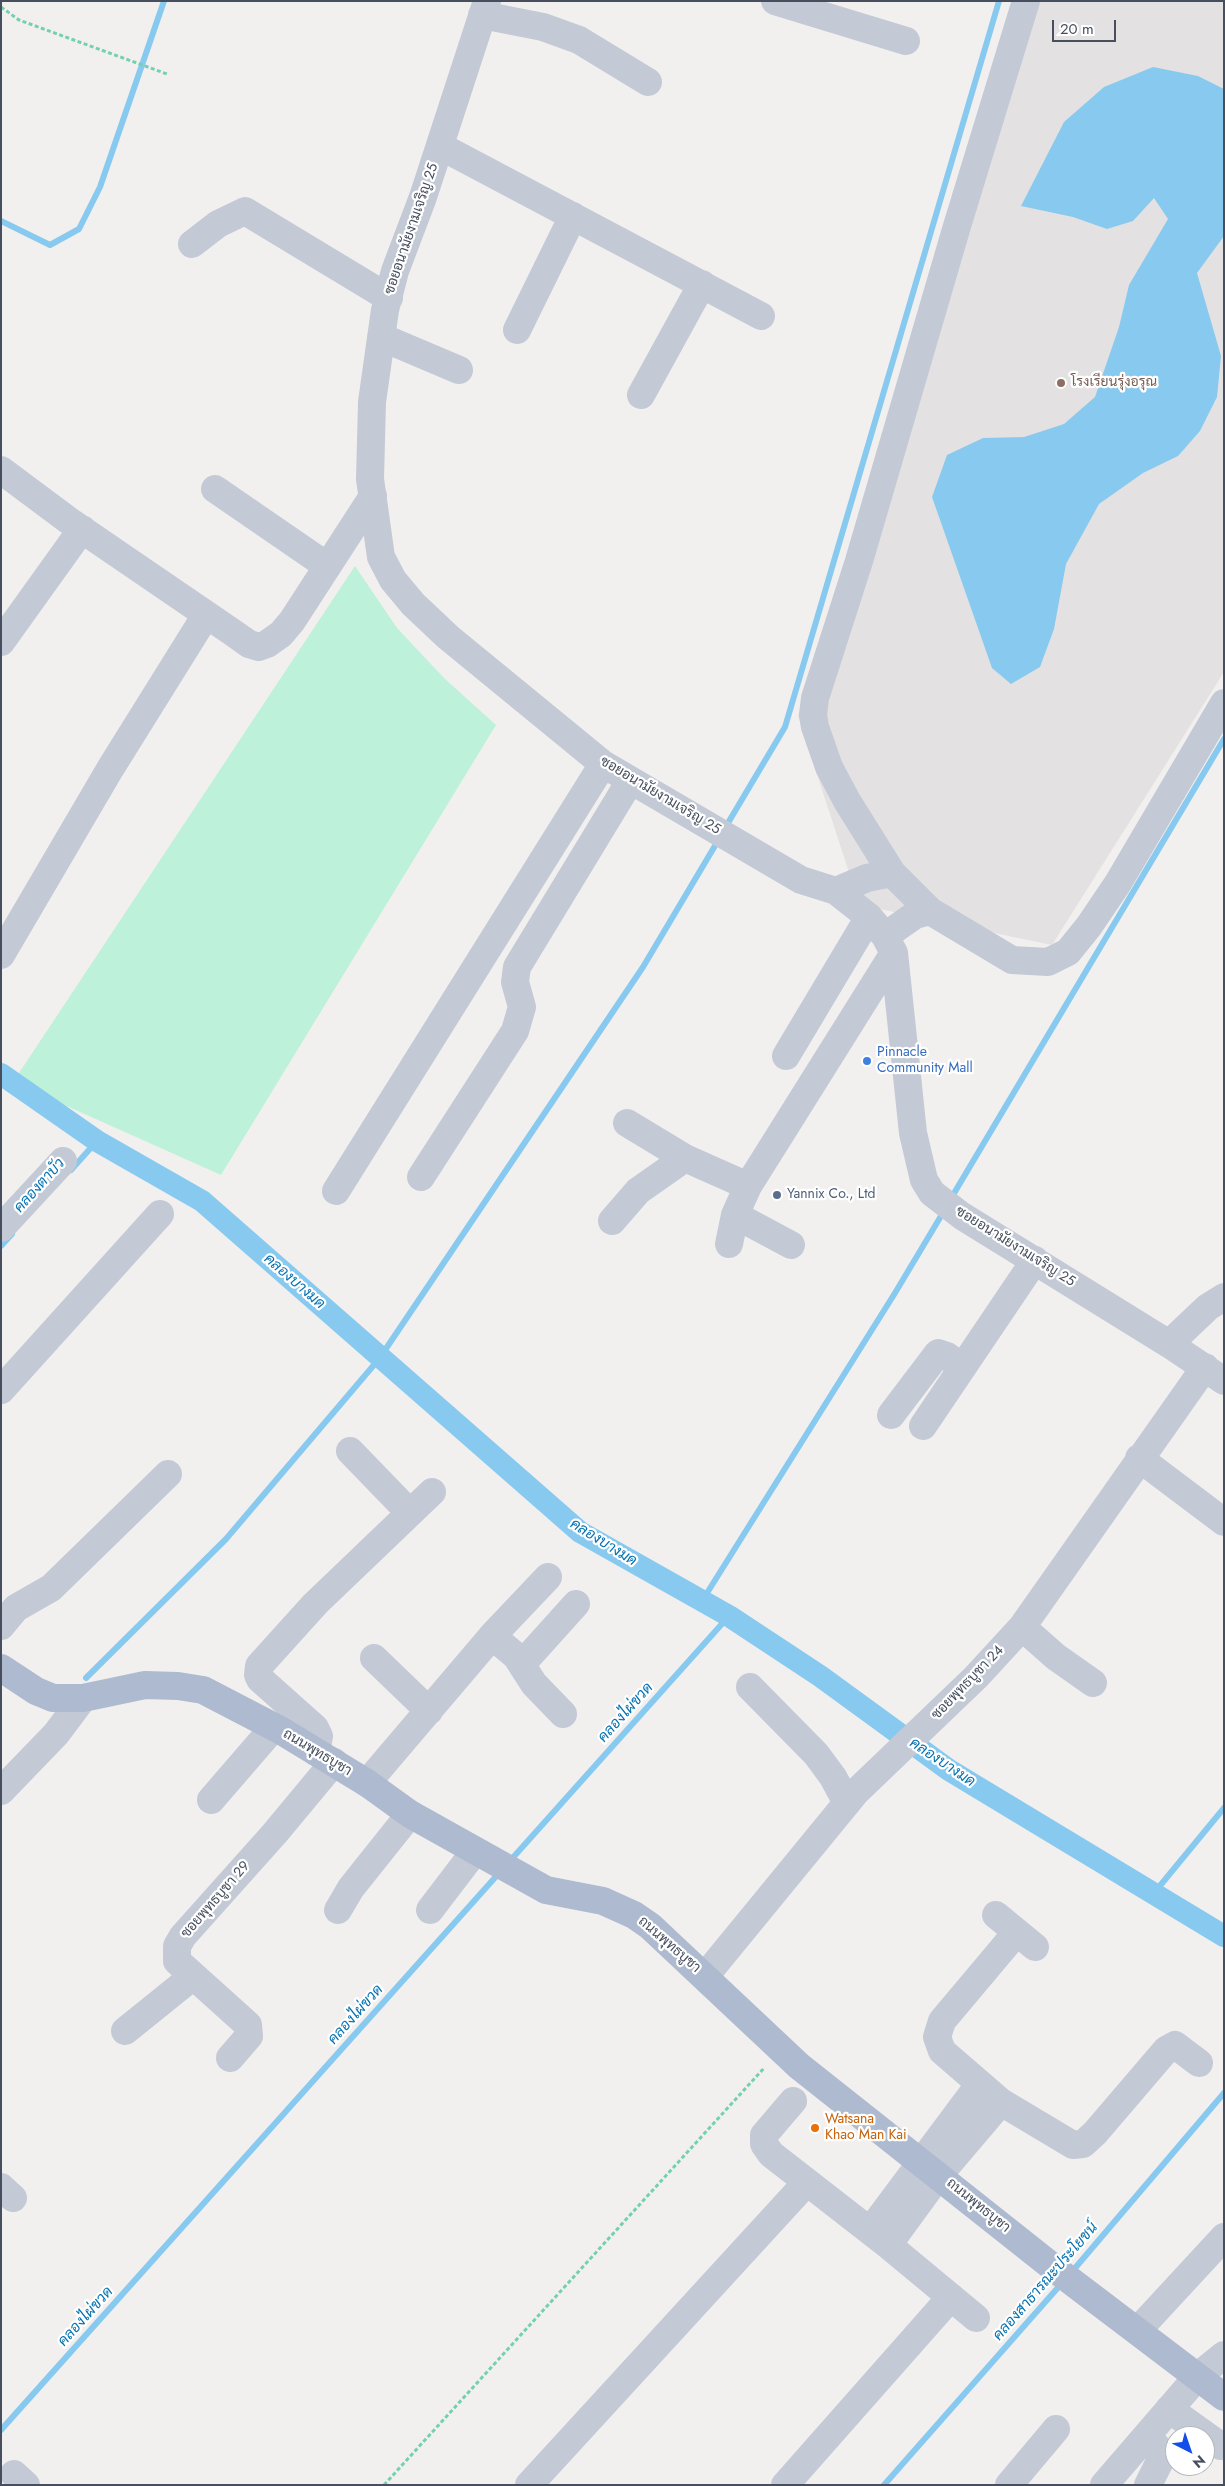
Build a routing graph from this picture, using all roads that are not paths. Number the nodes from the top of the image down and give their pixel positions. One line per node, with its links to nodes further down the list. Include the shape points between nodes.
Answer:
1 (775, 1): 4 (street)
2 (1026, 1): 27 (street, via 815,698 815,727 829,767)
3 (484, 8): 6 (street, via 579,40); 7 (street, ซอยอนามัยงามเจริญ 25)
4 (825, 8): 5 (street)
5 (906, 41)
6 (648, 82)
7 (440, 146): 8 (street); 11 (street, ซอยอนามัยงามเจริญ 25)
8 (573, 216): 10 (street); 13 (street)
9 (192, 244): 11 (street, via 218,224 245,211)
10 (702, 284): 12 (street); 16 (street)
11 (388, 298): 14 (street, ซอยอนามัยงามเจริญ 25)
12 (762, 316)
13 (517, 330)
14 (381, 338): 15 (street); 19 (street, ซอยอนามัยงามเจริญ 25, via 372,402 370,479)
15 (459, 370)
16 (641, 395)
17 (1, 470): 20 (street)
18 (215, 489): 21 (street)
19 (373, 496): 21 (street); 25 (street, ซอยอนามัยงามเจริญ 25, via 381,557 413,604 483,668)
20 (82, 529): 22 (street); 23 (street)
21 (327, 566): 22 (street, via 292,621 267,644 249,644)
22 (206, 614): 31 (street)
23 (1, 642)
24 (1224, 703): 29 (street, via 1118,883 1068,952 1048,962 1012,960)
25 (603, 764): 26 (street, ซอยอนามัยงามเจริญ 25); 38 (street)
26 (630, 781): 28 (street, ซอยอนามัยงามเจริญ 25, via 801,880); 36 (street, via 517,967 516,982 522,1007 515,1031)
27 (892, 873): 28 (street, via 867,878); 29 (street)
28 (836, 891): 30 (street, ซอยอนามัยงามเจริญ 25)
29 (930, 911): 30 (street, via 915,915)
30 (883, 935): 32 (street); 37 (street); 45 (street, ซอยอนามัยงามเจริญ 25, via 913,1133 924,1180 932,1193 962,1216)
31 (1, 955)
32 (786, 1056)
33 (627, 1123): 34 (street)
34 (685, 1158): 37 (street); 41 (street, via 638,1191)
35 (63, 1161): 42 (street)
36 (421, 1177)
37 (748, 1186): 40 (street)
38 (336, 1190)
39 (160, 1214): 50 (street)
40 (735, 1214): 43 (street); 44 (street)
41 (612, 1221)
42 (1, 1228)
43 (729, 1244)
44 (791, 1245)
45 (1035, 1260): 48 (street, ซอยอนามัยงามเจริญ 25); 49 (street)
46 (1224, 1297): 48 (street, via 1208,1307)
47 (1224, 1312): 48 (street, via 1201,1330)
48 (1196, 1361): 54 (street, ซอยพุทธบูชา 24)
49 (962, 1367): 51 (street, via 938,1353); 52 (street)
50 (1, 1390)
51 (891, 1415)
52 (923, 1426)
53 (350, 1452): 57 (street)
54 (1140, 1458): 58 (street); 62 (street, ซอยพุทธบูชา 24)
55 (168, 1474): 61 (street, via 51,1588 16,1608)
56 (432, 1492): 57 (street)
57 (410, 1513): 73 (street, via 315,1604 258,1666 260,1679 315,1728)
58 (1224, 1522)
59 (548, 1577): 63 (street)
60 (576, 1604): 65 (street)
61 (1, 1626)
62 (1022, 1627): 67 (street); 76 (street, ซอยพุทธบูชา 24, via 976,1677)
63 (492, 1636): 65 (street); 70 (street)
64 (374, 1658): 70 (street)
65 (522, 1664): 71 (street, via 534,1684)
66 (1, 1668): 69 (main road, ถนนพุทธบูชา, via 53,1698)
67 (1093, 1683)
68 (750, 1687): 76 (street, via 816,1754)
69 (83, 1698): 72 (main road, ถนนพุทธบูชา, via 145,1685 178,1686 203,1690); 75 (street, via 56,1734)
70 (429, 1711): 74 (street)
71 (563, 1714)
72 (274, 1727): 73 (main road, ถนนพุทธบูชา); 77 (street)
73 (325, 1757): 74 (main road, ถนนพุทธบูชา); 84 (street, ซอยพุทธบูชา 29, via 275,1833 183,1936 177,1946 176,1957)
74 (368, 1783): 78 (main road, ถนนพุทธบูชา)
75 (1, 1792)
76 (851, 1798): 83 (street, ซอยพุทธบูชา 24)
77 (211, 1800)
78 (410, 1814): 79 (main road, ถนนพุทธบูชา); 80 (street)
79 (486, 1856): 81 (street); 83 (main road, ถนนพุทธบูชา, via 546,1890 603,1902 634,1915)
80 (338, 1910)
81 (430, 1910)
82 (996, 1915): 88 (street, via 1026,1940 942,2021 938,2031 937,2043 942,2051)
83 (705, 1976): 91 (main road, ถนนพุทธบูชา, via 780,2050)
84 (192, 1977): 85 (street); 86 (street, ซอยพุทธบูชา 29, via 248,2025 249,2036)
85 (125, 2031)
86 (230, 2058)
87 (1199, 2063): 90 (street, via 1175,2045 1166,2050 1083,2144 1073,2145)
88 (979, 2085): 90 (street); 91 (street)
89 (793, 2101): 92 (street, via 764,2135 764,2144 771,2154)
90 (1001, 2102): 91 (street)
91 (931, 2168): 94 (street); 97 (main road, ถนนพุทธบูชา, via 1059,2272)
92 (807, 2182): 94 (street); 106 (street)
93 (1224, 2237): 97 (street)
94 (879, 2238): 95 (street)
95 (951, 2297): 96 (street); 107 (street)
96 (976, 2318)
97 (1138, 2330): 99 (main road, ถนนพุทธบูชา)
98 (1224, 2355): 99 (street)
99 (1198, 2376): 100 (main road, ถนนพุทธบูชา); 101 (street)
100 (1224, 2397)
101 (1169, 2409): 103 (street); 104 (street)
102 (1056, 2428): 105 (street)
103 (1147, 2435): 108 (street); 109 (street, via 1162,2453)
104 (1221, 2446)
105 (1015, 2483)
106 (529, 2485)
107 (784, 2485)
108 (1104, 2485)
109 (1148, 2485)

